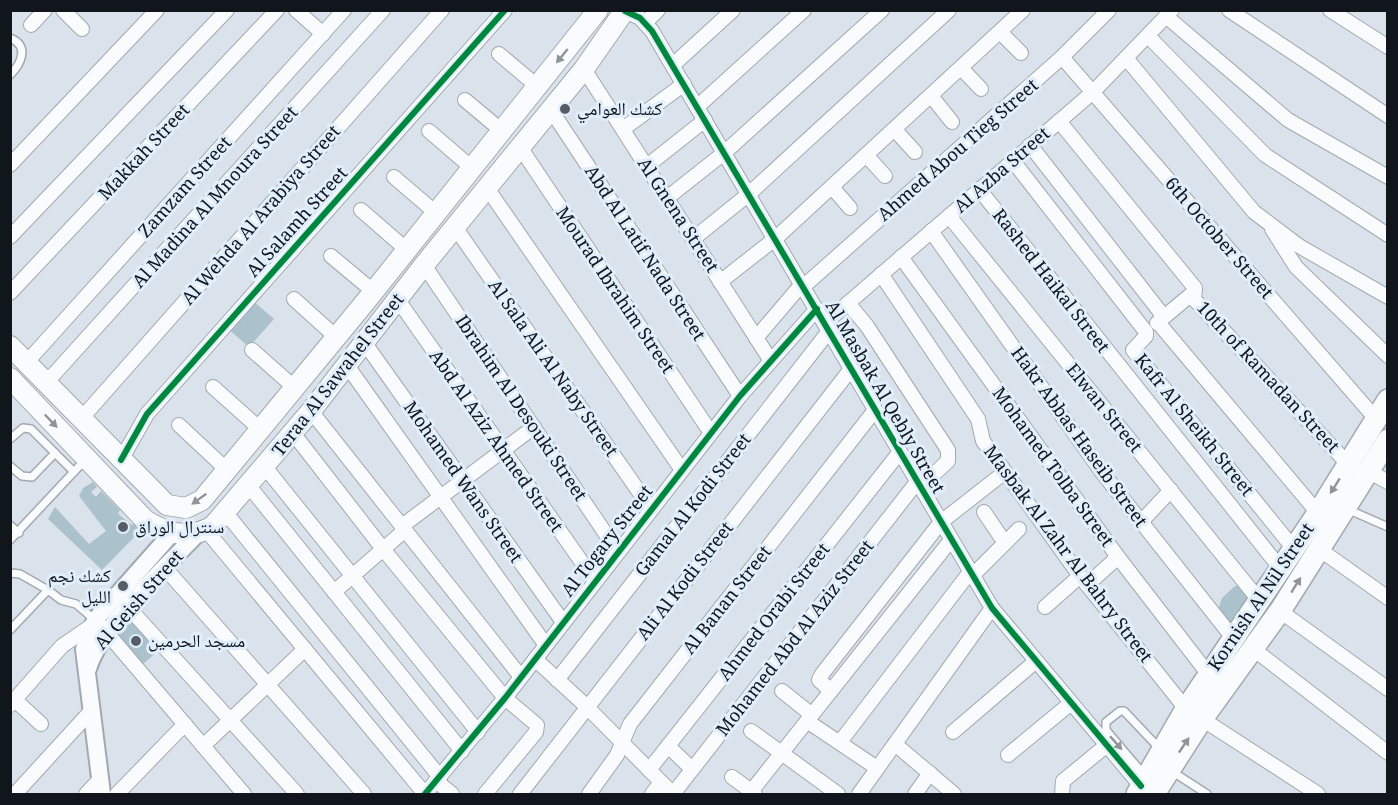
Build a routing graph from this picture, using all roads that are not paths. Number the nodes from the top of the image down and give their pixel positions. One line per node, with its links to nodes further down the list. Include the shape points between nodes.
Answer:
1 (45, 10): 24 (street)
2 (63, 10): 25 (street)
3 (157, 10): 63 (street)
4 (227, 10): 82 (street)
5 (277, 10): 93 (street, Makkah Street)
6 (296, 10): 28 (street)
7 (344, 10): 28 (street, Zamzam Street)
8 (383, 10): 115 (street, Al Madina Al Mnoura Street)
9 (442, 10): 123 (street, Al Wehda Al Arabiya Street)
10 (505, 10): 134 (street, Al Salamh Street, via 147,414)
11 (658, 10): 23 (street)
12 (733, 10): 37 (street)
13 (804, 10): 47 (street)
14 (882, 10): 60 (street)
15 (949, 10): 72 (street)
16 (1023, 10): 27 (street)
17 (1109, 10): 35 (street, Ahmed Abou Tieg Street)
18 (1229, 10): 49 (street)
19 (1330, 10): 32 (street)
20 (625, 11): 23 (street); 26 (main road, Teraa Al Sawahel Street)
21 (595, 12): 26 (street); 42 (main road, Teraa Al Sawahel Street, one-way to 42)
22 (1170, 14): 29 (street, Al Azba Street); 68 (street, via 1249,90 1288,120)
23 (646, 22): 37 (street, Al Masbak Al Qebly Street)
24 (31, 25)
25 (82, 29)
26 (614, 29): 38 (main road, Teraa Al Sawahel Street)
27 (1000, 32): 33 (street); 39 (street)
28 (322, 34): 111 (street, Zamzam Street)
29 (1148, 36): 36 (street, Al Azba Street); 81 (street, via 1265,155)
30 (13, 39): 31 (lane); 40 (lane, via 22,49 22,58)
31 (10, 47)
32 (1388, 47)
33 (1021, 53)
34 (499, 54): 42 (street)
35 (1062, 57): 44 (street, 6th October Street); 91 (street, Ahmed Abou Tieg Street)
36 (1126, 58): 44 (street, Al Azba Street); 79 (street, via 1237,195)
37 (673, 65): 41 (street, Al Masbak Al Qebly Street)
38 (584, 69): 48 (main road, Teraa Al Sawahel Street); 53 (street, Al Gnena Street)
39 (962, 69): 43 (street); 45 (street)
40 (10, 75)
41 (684, 84): 47 (street, Al Masbak Al Qebly Street); 53 (street)
42 (537, 86): 56 (main road, Teraa Al Sawahel Street)
43 (981, 88)
44 (1093, 92): 51 (street, Al Azba Street); 122 (street, 6th October Street)
45 (932, 97): 52 (street); 54 (street)
46 (465, 100): 56 (street)
47 (697, 107): 50 (street, Al Masbak Al Qebly Street)
48 (551, 110): 58 (main road, Teraa Al Sawahel Street); 118 (street, Abd Al Latif Nada Street)
49 (1388, 116)
50 (705, 120): 60 (street, Al Masbak Al Qebly Street); 64 (street)
51 (1059, 121): 57 (street, Al Azba Street); 92 (street, 10th of Ramadan Street)
52 (952, 122)
53 (623, 129): 64 (street, Al Gnena Street)
54 (895, 130): 59 (street); 61 (street)
55 (429, 131): 65 (street)
56 (502, 131): 65 (main road, Teraa Al Sawahel Street)
57 (1030, 145): 62 (street, Al Azba Street); 101 (street)
58 (520, 147): 70 (main road, Teraa Al Sawahel Street); 128 (street, Mourad Ibrahim Street)
59 (915, 152)
60 (724, 153): 72 (street, Al Masbak Al Qebly Street); 73 (street)
61 (867, 156): 66 (street); 69 (street)
62 (1013, 161): 71 (street, Al Azba Street); 103 (street, Kafr Al Sheikh Street)
63 (10, 165)
64 (647, 166): 73 (street, Al Gnena Street)
65 (472, 168): 74 (main road, Teraa Al Sawahel Street)
66 (885, 176)
67 (394, 177): 74 (street)
68 (1388, 177)
69 (832, 187): 75 (street); 83 (street)
70 (487, 188): 78 (main road, Teraa Al Sawahel Street); 140 (street)
71 (979, 189): 77 (street, Al Azba Street); 171 (street, Rashed Haikal Street)
72 (750, 193): 83 (street, Al Masbak Al Qebly Street); 84 (street)
73 (667, 198): 84 (street, Al Gnena Street)
74 (442, 206): 78 (main road); 85 (main road, Teraa Al Sawahel Street)
75 (850, 208)
76 (361, 210): 85 (street)
77 (949, 216): 80 (street, Al Azba Street); 146 (street, Elwan Street)
78 (460, 221): 88 (main road, Teraa Al Sawahel Street); 149 (street, Al Sala Ali Al Naby Street)
79 (1272, 227): 95 (street); 109 (street, via 1296,267)
80 (931, 231): 87 (street, Al Azba Street); 154 (street, Hakr Abbas Haseib Street)
81 (1388, 235)
82 (10, 237)
83 (776, 238): 90 (street); 91 (street, Al Masbak Al Qebly Street)
84 (693, 239): 90 (street, Al Gnena Street)
85 (407, 250): 94 (main road, Teraa Al Sawahel Street)
86 (331, 256): 94 (street)
87 (901, 257): 89 (street, Al Azba Street); 169 (street, Mohamed Tolba Street)
88 (424, 265): 97 (main road, Teraa Al Sawahel Street); 125 (street, Ibrahim Al Desouki Street)
89 (881, 274): 98 (street, Al Azba Street); 141 (street, Masbak Al Zahr Al Bahry Street, via 978,418 983,441)
90 (720, 282): 105 (street, Al Gnena Street)
91 (803, 285): 99 (street, Al Masbak Al Qebly Street); 105 (street, Ahmed Abou Tieg Street)
92 (1194, 292): 101 (street); 138 (street, 10th of Ramadan Street, via 1194,299)
93 (10, 293)
94 (370, 297): 100 (main road); 104 (main road, Teraa Al Sawahel Street)
95 (1388, 297)
96 (294, 299): 104 (street)
97 (398, 300): 100 (main road, Teraa Al Sawahel Street); 131 (street, Abd Al Aziz Ahmed Street)
98 (848, 303): 102 (street, Al Azba Street); 144 (street, Mohamed Abd Al Aziz Street, via 948,450 948,461)
99 (817, 309): 102 (street, Al Masbak Al Qebly Street); 110 (street, Al Togary Street)
100 (384, 316): 106 (main road, Teraa Al Sawahel Street)
101 (1162, 319): 103 (street); 152 (street, via 1161,326)
102 (827, 327): 113 (street, Al Masbak Al Qebly Street); 195 (street, Gamal Al Kodi Street)
103 (1147, 333): 166 (street, Kafr Al Sheikh Street, via 1132,350)
104 (336, 337): 117 (main road, Teraa Al Sawahel Street)
105 (756, 338): 110 (street, Al Gnena Street)
106 (364, 342): 112 (main road, Teraa Al Sawahel Street); 142 (street, Mohamed Wans Street)
107 (10, 346): 111 (main road, Teraa Al Sawahel Street)
108 (252, 350): 117 (street)
109 (1388, 356)
110 (771, 361): 118 (street, Al Togary Street)
111 (26, 363): 115 (main road, Teraa Al Sawahel Street)
112 (346, 364): 121 (main road, Teraa Al Sawahel Street); 147 (street)
113 (851, 369): 120 (street, Al Masbak Al Qebly Street); 203 (street, Ali Al Kodi Street)
114 (12, 383): 135 (main road, one-way to 135)
115 (46, 383): 123 (main road, Teraa Al Sawahel Street)
116 (213, 387): 126 (street)
117 (295, 388): 126 (main road, Teraa Al Sawahel Street)
118 (740, 396): 128 (street, Al Togary Street)
119 (1388, 400): 122 (main road, Kornish Al Nil Street)
120 (874, 410): 133 (street, Al Masbak Al Qebly Street); 214 (street, Al Banan Street, via 630,724)
121 (311, 411): 127 (main road, Teraa Al Sawahel Street); 157 (street)
122 (1376, 418): 138 (main road, Kornish Al Nil Street)
123 (81, 419): 134 (main road, Teraa Al Sawahel Street)
124 (179, 425): 139 (street)
125 (534, 427): 131 (street); 168 (street, Ibrahim Al Desouki Street)
126 (260, 429): 139 (main road, Teraa Al Sawahel Street)
127 (293, 433): 137 (main road, Teraa Al Sawahel Street); 165 (street)
128 (711, 433): 140 (street, Al Togary Street)
129 (10, 439): 132 (lane, via 27,427)
130 (1388, 440): 138 (main road, Kornish Al Nil Street)
131 (502, 450): 142 (street); 176 (street, Abd Al Aziz Ahmed Street)
132 (55, 453): 135 (lane); 136 (lane, via 32,477 22,476)
133 (899, 453): 144 (street, Al Masbak Al Qebly Street); 218 (street, Ahmed Orabi Street)
134 (121, 460): 139 (main road, Teraa Al Sawahel Street, one-way to 134, via 202,500 186,508 167,505)
135 (80, 465): 160 (lane); 161 (main road, via 146,520)
136 (10, 466)
137 (265, 467): 145 (main road, Teraa Al Sawahel Street); 174 (street)
138 (1358, 468): 143 (street, 10th of Ramadan Street); 148 (main road, Kornish Al Nil Street); 152 (main road, Kornish Al Nil Street, one-way to 152)
139 (227, 470)
140 (682, 470): 149 (street, Al Togary Street)
141 (1005, 472): 153 (street); 175 (street, Masbak Al Zahr Al Bahry Street)
142 (461, 480): 147 (street); 185 (street, Mohamed Wans Street)
143 (1388, 482)
144 (918, 485): 153 (street, Al Masbak Al Qebly Street); 225 (street, Mohamed Abd Al Aziz Street)
145 (249, 486): 151 (main road, Teraa Al Sawahel Street); 178 (street)
146 (1171, 490): 154 (street); 180 (street, Elwan Street)
147 (440, 496): 157 (street); 189 (street)
148 (1344, 508): 156 (lane); 167 (main road, Kornish Al Nil Street)
149 (651, 509): 168 (street, Al Togary Street)
150 (984, 512): 164 (street)
151 (226, 513): 159 (main road, Teraa Al Sawahel Street); 229 (street)
152 (1318, 513): 166 (main road, Kornish Al Nil Street)
153 (941, 522): 163 (street, Al Masbak Al Qebly Street); 199 (street, via 822,674 819,681)
154 (1141, 522): 188 (street, Hakr Abbas Haseib Street)
155 (10, 525): 160 (lane)
156 (1388, 527)
157 (403, 528): 165 (street); 194 (street)
158 (1019, 529): 164 (street)
159 (202, 531): 161 (main road); 170 (street, Al Geish Street); 190 (street)
160 (19, 533): 162 (lane)
161 (172, 533): 186 (street, Al Geish Street)
162 (10, 540)
163 (951, 540): 173 (street, Al Masbak Al Qebly Street); 199 (street)
164 (1005, 543): 173 (street)
165 (383, 549): 174 (street); 200 (street)
166 (1294, 549): 171 (main road, Kornish Al Nil Street)
167 (1319, 549): 179 (street); 184 (main road, Kornish Al Nil Street, one-way to 167)
168 (618, 552): 176 (street, Al Togary Street)
169 (1118, 557): 175 (street); 193 (street, Mohamed Tolba Street)
170 (165, 568): 182 (street, Al Geish Street); 196 (street)
171 (1281, 569): 180 (main road, Kornish Al Nil Street)
172 (10, 573): 177 (lane, via 20,574)
173 (971, 574): 183 (street, Al Masbak Al Qebly Street); 213 (street)
174 (353, 576): 178 (street); 211 (street)
175 (1084, 580): 181 (street); 205 (street, Masbak Al Zahr Al Bahry Street)
176 (595, 581): 185 (street, Al Togary Street)
177 (48, 590): 186 (lane, via 57,598 76,604); 187 (lane)
178 (334, 592): 219 (street)
179 (1388, 598)
180 (1259, 600): 188 (main road, Kornish Al Nil Street)
181 (1045, 607)
182 (129, 608): 186 (street, Al Geish Street); 207 (street)
183 (992, 608): 192 (street, Al Masbak Al Qebly Street); 215 (street)
184 (1280, 611): 188 (main road, Kornish Al Nil Street); 197 (street)
185 (563, 622): 189 (street, Al Togary Street)
186 (97, 626): 201 (street, via 62,646); 204 (street, Al Geish Street, via 84,649); 209 (street)
187 (10, 630)
188 (1243, 643): 193 (main road, Kornish Al Nil Street); 205 (main road, Kornish Al Nil Street); 220 (street, Hakr Abbas Haseib Street)
189 (545, 644): 191 (street, Al Togary Street)
190 (305, 649): 196 (street); 233 (street)
191 (535, 659): 194 (street, Al Togary Street); 195 (street)
192 (1036, 661): 202 (street, Al Masbak Al Qebly Street); 212 (street)
193 (1209, 675): 205 (main road, Kornish Al Nil Street)
194 (520, 676): 200 (street, Al Togary Street)
195 (557, 680): 203 (street)
196 (267, 684): 207 (street); 242 (street)
197 (1388, 689)
198 (782, 691): 206 (street)
199 (831, 691): 206 (street)
200 (505, 698): 211 (street, Al Togary Street); 244 (street, via 538,728)
201 (13, 702): 208 (street)
202 (1071, 703): 216 (street, Al Masbak Al Qebly Street); 222 (street)
203 (586, 706): 214 (street); 245 (street, Ali Al Kodi Street)
204 (92, 711): 231 (street, Al Geish Street); 237 (street)
205 (1194, 714): 223 (main road, Kornish Al Nil Street); 253 (street, Masbak Al Zahr Al Bahry Street)
206 (809, 718): 213 (street); 221 (street)
207 (229, 720): 217 (street); 241 (street)
208 (41, 724)
209 (185, 724): 217 (street); 239 (street)
210 (751, 731): 221 (street)
211 (478, 732): 219 (street, Al Togary Street)
212 (953, 732)
213 (840, 742): 224 (street)
214 (623, 744): 226 (street); 246 (street, Al Banan Street)
215 (895, 744): 224 (street); 227 (street)
216 (1107, 745): 232 (street, Al Masbak Al Qebly Street); 251 (street, via 1063,781)
217 (203, 746): 240 (street)
218 (668, 746): 225 (street); 226 (street, Ahmed Orabi Street)
219 (462, 751): 229 (street, Al Togary Street)
220 (1388, 753)
221 (782, 755): 235 (street); 248 (street)
222 (1008, 755)
223 (1164, 760): 232 (main road, Kornish Al Nil Street); 232 (lane, one-way to 232, via 1124,711 1106,722 1106,730); 252 (lane)
224 (877, 768): 236 (street)
225 (692, 769): 234 (street, Mohamed Abd Al Aziz Street)
226 (649, 770): 230 (street)
227 (930, 773): 249 (street); 250 (street)
228 (732, 777): 235 (street)
229 (438, 779): 233 (street, Al Togary Street); 243 (street)
230 (661, 782): 234 (street); 247 (street)
231 (101, 787): 238 (street)
232 (1144, 788)
233 (425, 794)
234 (673, 794)
235 (752, 794)
236 (860, 794)
237 (15, 795)
238 (86, 795)
239 (117, 795)
240 (244, 795)
241 (297, 795)
242 (364, 795)
243 (452, 795)
244 (485, 795)
245 (520, 795)
246 (589, 795)
247 (652, 795)
248 (838, 795)
249 (915, 795)
250 (954, 795)
251 (1062, 795)
252 (1207, 795)
253 (1318, 795)

